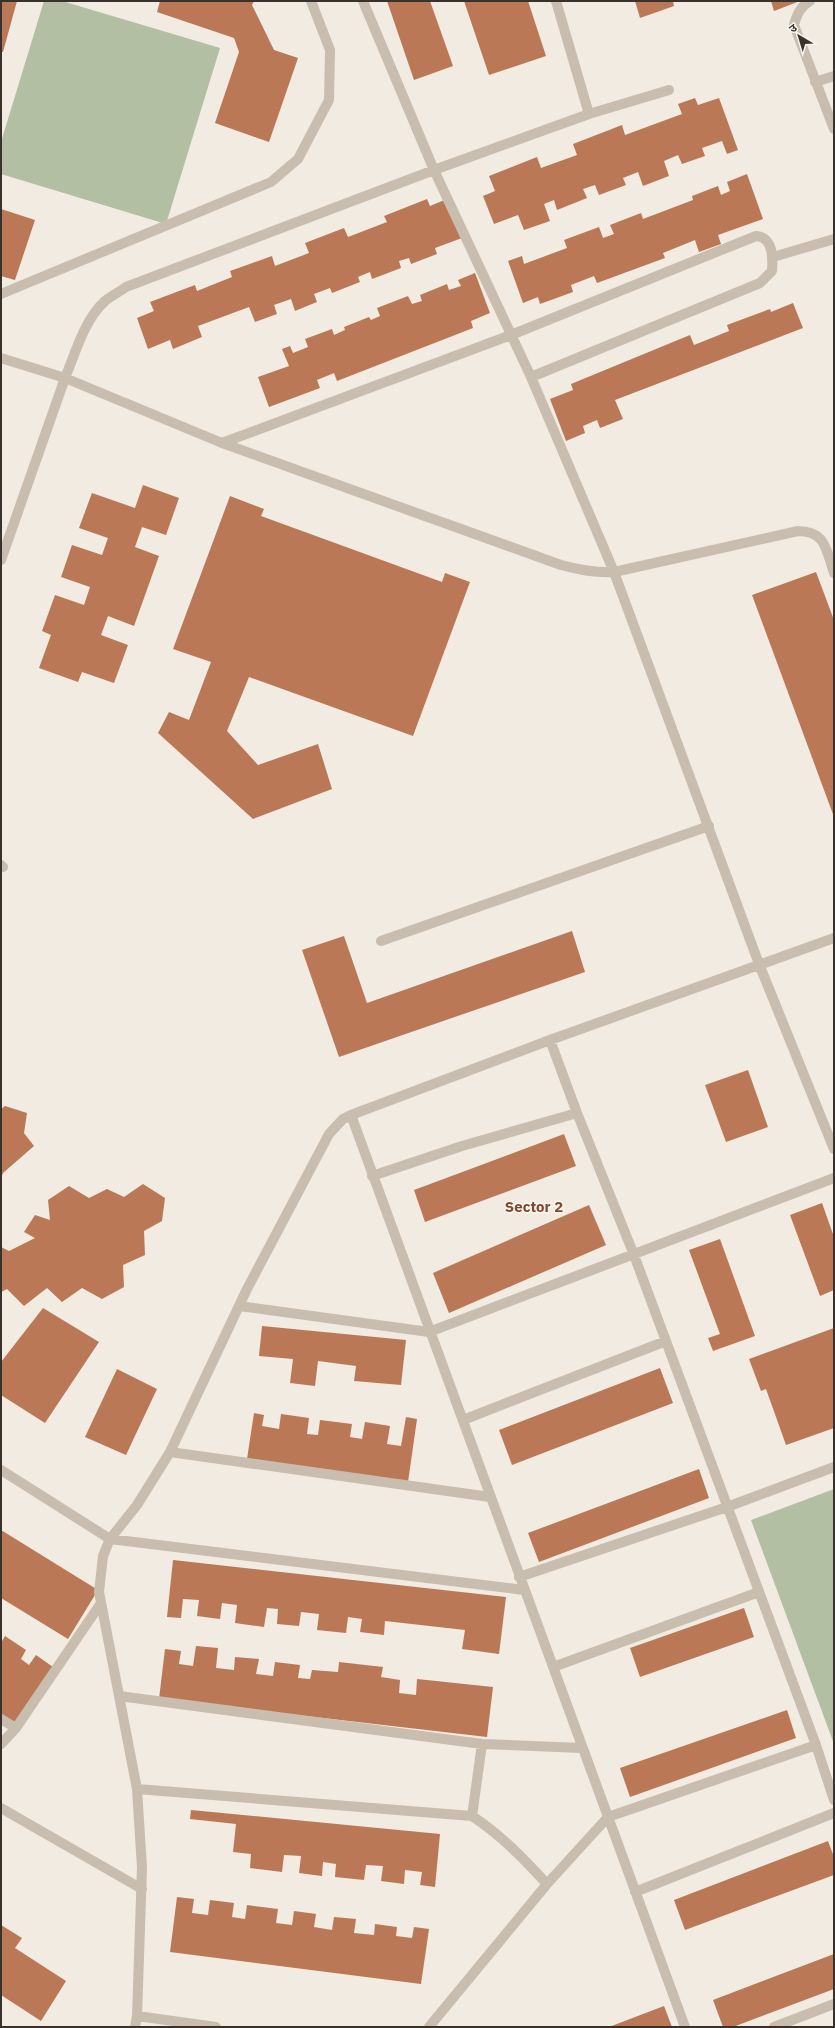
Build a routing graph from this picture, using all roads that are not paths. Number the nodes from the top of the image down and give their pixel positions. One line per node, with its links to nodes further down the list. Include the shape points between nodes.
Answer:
1 (311, 1): 13 (street, via 330,50 328,100 298,159 271,182)
2 (363, 1): 10 (street)
3 (556, 1): 8 (street)
4 (810, 1): 6 (street, via 797,14 794,25)
5 (834, 76): 6 (street)
6 (815, 82): 9 (street)
7 (669, 90): 8 (street)
8 (589, 114): 10 (street)
9 (834, 129)
10 (434, 170): 14 (street); 16 (street, via 126,287 105,301 94,314 84,330)
11 (834, 239): 12 (street)
12 (773, 258): 14 (street, via 769,243 756,236); 17 (street, via 772,270 760,282)
13 (1, 294)
14 (511, 335): 17 (street); 18 (street)
15 (1, 358): 16 (street)
16 (65, 378): 18 (street); 19 (street)
17 (531, 378): 20 (street)
18 (222, 443): 20 (street, via 561,565 596,573)
19 (1, 560)
20 (614, 572): 21 (street, via 810,531 818,535 823,542); 22 (street)
21 (834, 573)
22 (709, 826): 24 (street); 25 (street)
23 (834, 938): 25 (street)
24 (381, 941)
25 (759, 964): 26 (street); 29 (street)
26 (550, 1040): 27 (street); 28 (street)
27 (577, 1113): 30 (street, via 462,1146); 32 (street)
28 (351, 1115): 30 (street); 33 (street, via 336,1126 321,1145)
29 (834, 1149)
30 (372, 1176): 34 (street)
31 (834, 1178): 32 (street)
32 (634, 1255): 34 (street); 35 (street)
33 (239, 1306): 34 (street); 37 (street)
34 (429, 1332): 36 (street)
35 (666, 1341): 36 (street); 41 (street)
36 (463, 1420): 40 (street)
37 (170, 1452): 40 (street); 42 (street, via 137,1505)
38 (834, 1467): 41 (street)
39 (1, 1470): 42 (street)
40 (490, 1498): 43 (street)
41 (727, 1507): 43 (street); 45 (street)
42 (110, 1539): 44 (street); 46 (street, via 103,1556 100,1574 99,1592)
43 (519, 1577): 44 (street)
44 (524, 1590): 47 (street)
45 (759, 1592): 47 (street); 53 (street)
46 (102, 1603): 48 (street); 50 (street)
47 (552, 1667): 54 (street)
48 (119, 1696): 52 (street); 55 (street)
49 (1, 1719): 50 (street)
50 (16, 1728): 51 (street)
51 (1, 1744)
52 (482, 1744): 54 (street); 59 (street)
53 (816, 1745): 56 (street); 60 (street)
54 (582, 1748): 60 (street)
55 (137, 1790): 59 (street); 62 (street)
56 (834, 1800)
57 (1, 1808): 62 (street)
58 (834, 1813): 63 (street)
59 (472, 1816): 61 (street, via 515,1849)
60 (608, 1817): 61 (street); 63 (street)
61 (547, 1884): 68 (street)
62 (142, 1889): 65 (street)
63 (635, 1892): 69 (street)
64 (834, 2004): 70 (street)
65 (137, 2016): 66 (street); 67 (street)
66 (135, 2027)
67 (216, 2027)
68 (430, 2027)
69 (685, 2027)
70 (774, 2027)

